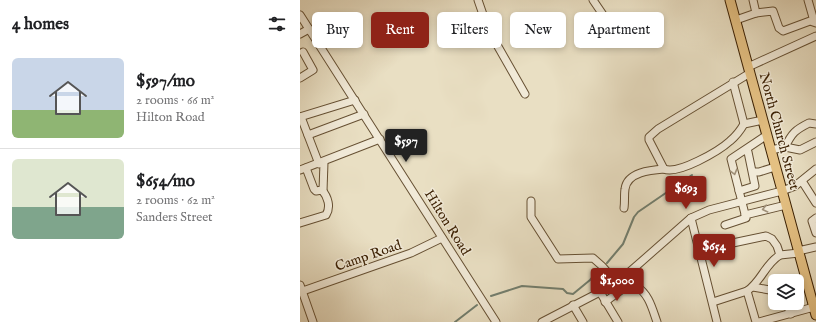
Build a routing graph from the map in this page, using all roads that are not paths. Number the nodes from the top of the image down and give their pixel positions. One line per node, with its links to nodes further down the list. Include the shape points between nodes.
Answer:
1 (478, 0): 18 (street, via 488,29)
2 (593, 0): 6 (street)
3 (730, 0): 9 (main road, North Church Street)
4 (753, 0): 7 (street)
5 (808, 0): 10 (street)
6 (601, 12)
7 (756, 13): 9 (street); 10 (street, via 773,11 779,28 783,30)
8 (300, 15): 11 (street, Hilton Road)
9 (736, 20): 15 (main road, North Church Street)
10 (815, 22)
11 (309, 29): 12 (street); 19 (street, Hilton Road)
12 (300, 34)
13 (816, 36): 15 (street)
14 (301, 51): 16 (street, via 313,70)
15 (749, 70): 17 (street); 22 (main road, North Church Street)
16 (300, 78)
17 (733, 82): 23 (street); 35 (street, via 649,137)
18 (525, 94)
19 (355, 100): 20 (street, Hilton Road); 21 (street)
20 (364, 114): 25 (street); 27 (street, Hilton Road)
21 (300, 117): 25 (street)
22 (763, 120): 23 (street); 26 (main road, North Church Street)
23 (744, 124): 35 (street, via 728,143 702,159 688,166 668,171)
24 (816, 124): 29 (street, via 809,122 794,131)
25 (308, 135): 32 (street)
26 (767, 135): 30 (main road, North Church Street); 31 (street, via 754,142)
27 (380, 140): 32 (street); 55 (street, Hilton Road)
28 (816, 142): 29 (street, via 800,150)
29 (785, 147): 30 (street)
30 (771, 150): 33 (main road, North Church Street)
31 (746, 151): 37 (street); 42 (street, one-way to 42, via 731,160)
32 (321, 163): 34 (street); 41 (street)
33 (775, 167): 37 (street); 40 (main road, North Church Street)
34 (303, 169): 41 (street, via 314,189)
35 (664, 169): 48 (street, via 642,173 630,180 625,189)
36 (816, 169): 38 (street)
37 (754, 172): 39 (street)
38 (802, 181): 40 (street); 46 (street)
39 (755, 182): 42 (street, via 753,188); 43 (street)
40 (782, 191): 43 (street); 47 (main road, North Church Street)
41 (323, 192): 52 (street, via 327,198 326,215)
42 (739, 192): 45 (street)
43 (759, 196): 45 (street)
44 (531, 201): 60 (street, via 531,217 558,259 594,258)
45 (742, 201): 49 (street); 50 (street)
46 (816, 203)
47 (786, 205): 49 (street, one-way to 49); 57 (main road, North Church Street)
48 (624, 208)
49 (746, 214): 53 (street, via 746,219)
50 (691, 218): 58 (street); 60 (street, via 643,262)
51 (816, 218): 54 (street, via 812,221)
52 (300, 223)
53 (725, 225)
54 (816, 233)
55 (442, 238): 61 (street, Camp Road, via 411,253); 72 (street, Hilton Road)
56 (816, 247): 57 (street)
57 (799, 252): 59 (street); 69 (main road, North Church Street)
58 (701, 255): 59 (street, via 719,251 728,244 766,236 772,239); 66 (street)
59 (780, 255): 62 (street)
60 (616, 282): 64 (street)
61 (301, 289): 71 (street)
62 (750, 289): 63 (street); 66 (street); 78 (street)
63 (768, 290)
64 (600, 292): 65 (street); 67 (street)
65 (605, 302): 75 (street); 76 (street, via 624,288 636,286 648,298)
66 (713, 302): 77 (street)
67 (574, 305): 73 (street); 74 (street)
68 (789, 310): 70 (street)
69 (815, 311): 70 (street)
70 (791, 314): 78 (street)
71 (314, 322)
72 (496, 322)
73 (542, 322)
74 (583, 322)
75 (618, 322)
76 (657, 322)
77 (717, 322)
78 (758, 322)

